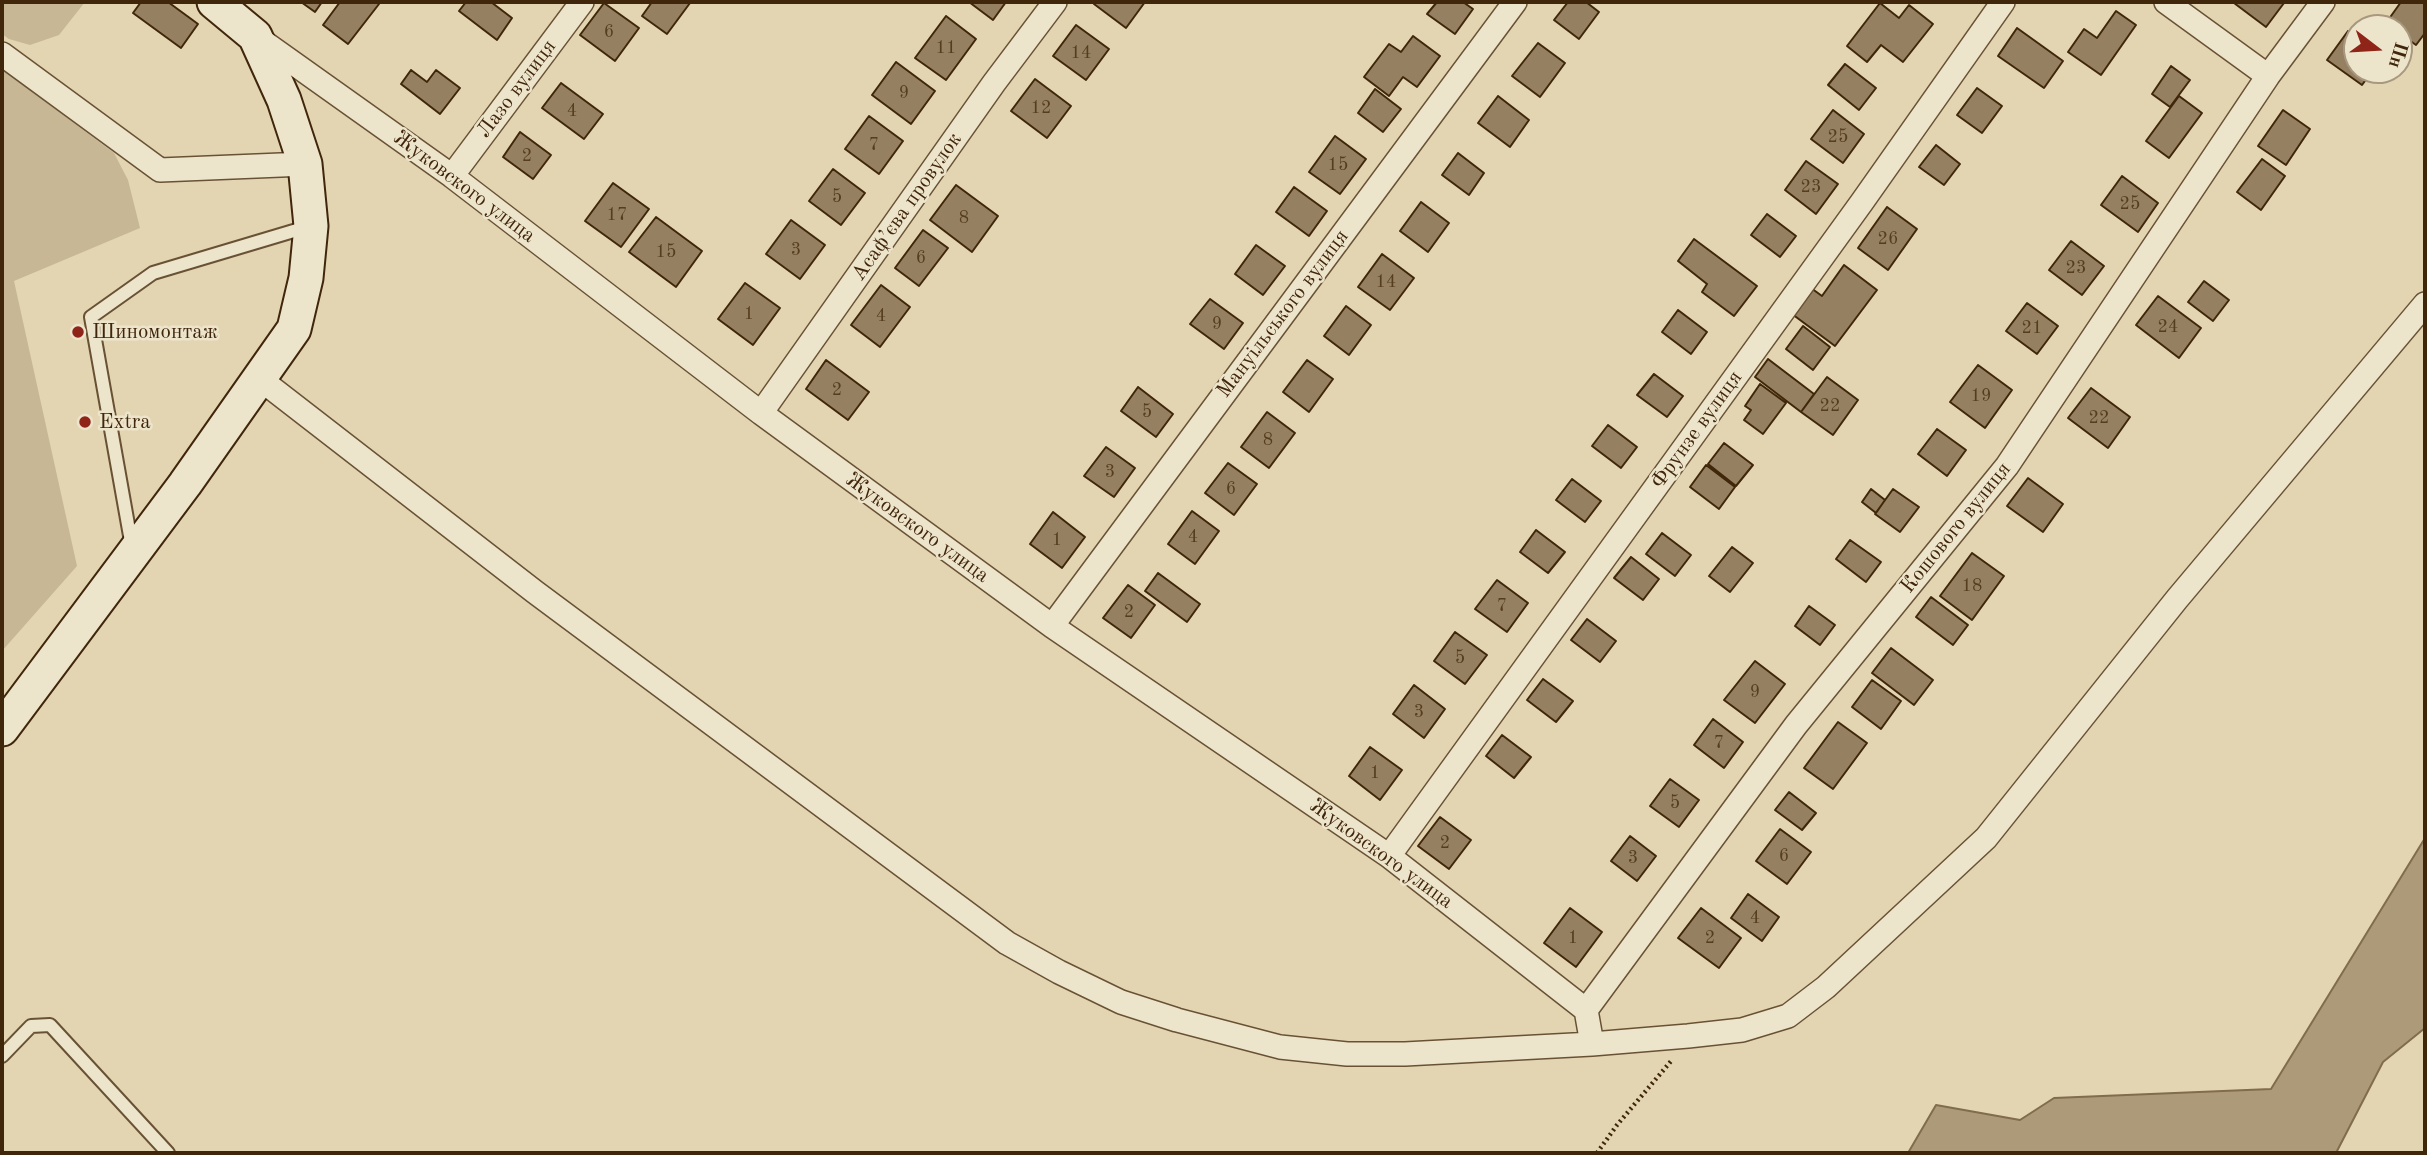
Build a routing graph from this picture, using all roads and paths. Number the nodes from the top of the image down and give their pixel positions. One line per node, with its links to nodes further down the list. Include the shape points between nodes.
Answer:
1 (214, 2): 8 (street)
2 (582, 2): 12 (street, Лазо вулиця)
3 (1055, 2): 16 (street, Асаф’єва провулок)
4 (1514, 2): 18 (street, Мануільського вулиця)
5 (2003, 2): 20 (street, Фрунзе вулиця)
6 (2166, 2): 10 (street)
7 (2323, 2): 10 (street, Кошового вулиця)
8 (255, 36): 11 (street, via 284,100); 12 (street, Жуковского улица)
9 (2, 54): 11 (street, via 160,170)
10 (2268, 76): 21 (street, Кошового вулиця, via 2007,466 1796,725)
11 (305, 164): 13 (street)
12 (452, 176): 16 (street, Жуковского улица)
13 (311, 226): 15 (street, via 306,278 294,329); 17 (lane, via 153,272 90,317)
14 (2425, 304): 22 (street, via 2177,599 1986,838 1826,987 1788,1016 1742,1030)
15 (260, 379): 17 (street); 23 (street, via 535,592 1007,943 1059,972 1121,1002 1280,1047 1405,1054)
16 (761, 414): 18 (street, Жуковского улица)
17 (133, 551): 19 (street)
18 (1052, 626): 20 (street, Жуковского улица)
19 (2, 729)
20 (1389, 856): 21 (street, Жуковского улица)
21 (1586, 1010): 23 (street)
22 (1688, 1036): 23 (street); 26 (path, via 1666,1071)
23 (1592, 1044)
24 (2, 1056): 25 (lane, via 31,1027 50,1025)
25 (168, 1153)
26 (1597, 1153)

